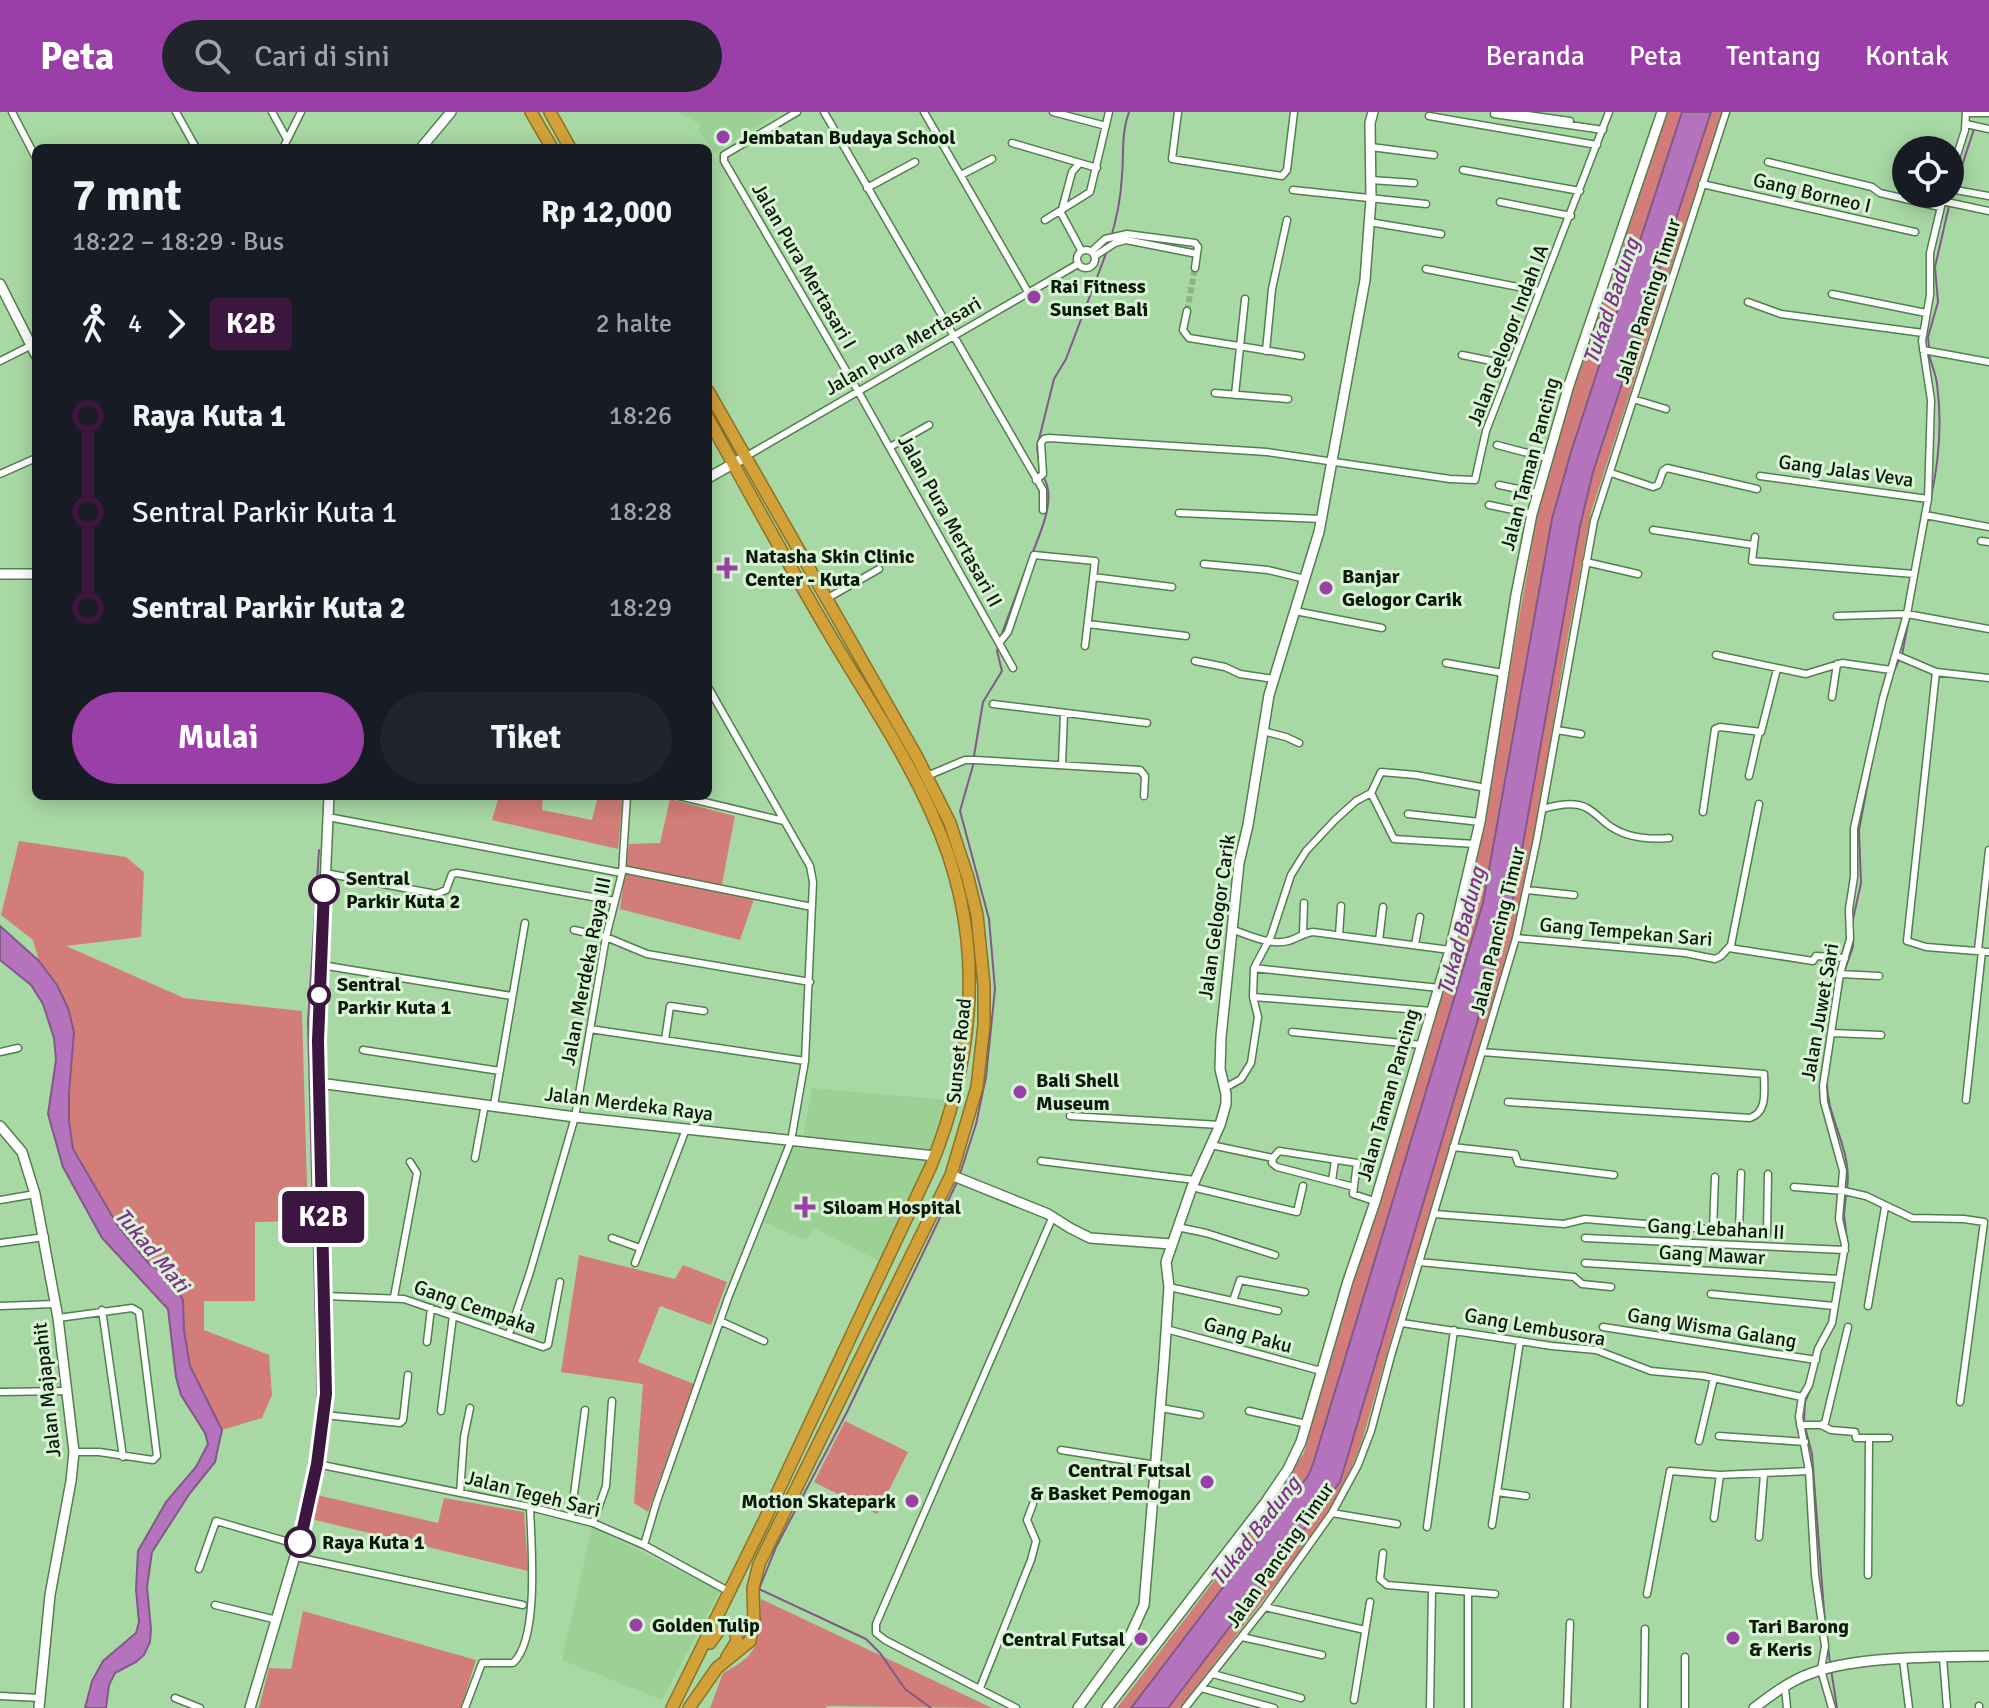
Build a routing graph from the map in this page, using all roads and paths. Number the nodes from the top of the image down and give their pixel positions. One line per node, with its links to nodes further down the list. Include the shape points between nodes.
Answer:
1 (12, 112): 39 (street)
2 (176, 112): 32 (street)
3 (272, 112): 29 (street)
4 (301, 112): 29 (street)
5 (451, 112): 34 (street)
6 (531, 112): 35 (highway)
7 (550, 112): 36 (highway)
8 (797, 112): 95 (street, Jalan Pura Mertasari I, via 723,157)
9 (824, 112): 51 (street)
10 (924, 112): 47 (street)
11 (1053, 112): 26 (street)
12 (1109, 112): 26 (street)
13 (1178, 112): 14 (street, via 1172,159 1282,176)
14 (1294, 112)
15 (1373, 112): 38 (street, Jalan Gelogor Carik)
16 (1506, 112): 27 (street)
17 (1609, 112): 27 (street, Jalan Gelogor Indah IA)
18 (1662, 112): 107 (street, Jalan Taman Pancing)
19 (1726, 112): 50 (street, Jalan Pancing Timur)
20 (1968, 112): 21 (street); 25 (street)
21 (1979, 112): 22 (street)
22 (1989, 113)
23 (1494, 114): 27 (street)
24 (1429, 116): 37 (street)
25 (1971, 125): 28 (street); 30 (street)
26 (1106, 126): 45 (street)
27 (1604, 128): 37 (street, Jalan Gelogor Indah IA)
28 (1989, 129)
29 (287, 139): 33 (street)
30 (1964, 142)
31 (1012, 143): 44 (street)
32 (194, 144)
33 (285, 144)
34 (424, 144)
35 (550, 144)
36 (568, 144)
37 (1597, 145): 53 (street, Jalan Gelogor Indah IA)
38 (1371, 147): 40 (street); 48 (street, Jalan Gelogor Carik)
39 (32, 150)
40 (1434, 155)
41 (992, 159): 47 (street)
42 (915, 162): 51 (street)
43 (1768, 162): 55 (street)
44 (1079, 164): 45 (street); 63 (street)
45 (1097, 168): 63 (street, via 1090,192)
46 (1463, 170): 53 (street)
47 (961, 175): 77 (street)
48 (1371, 180): 49 (street); 57 (street, Jalan Gelogor Carik)
49 (1414, 183)
50 (1702, 184): 68 (street, Gang Borneo I); 100 (street, Jalan Pancing Timur)
51 (867, 188): 84 (street)
52 (1293, 190): 57 (street)
53 (1580, 191): 64 (street, Jalan Gelogor Indah IA)
54 (1964, 192): 56 (street)
55 (1892, 194)
56 (1989, 196)
57 (1371, 199): 59 (street); 67 (street, Jalan Gelogor Carik)
58 (1500, 202): 64 (street)
59 (1426, 204)
60 (1964, 205): 62 (street)
61 (1943, 208): 82 (street, Jalan Juwet Sari, via 1930,253)
62 (1989, 211)
63 (1061, 213): 65 (street); 70 (street)
64 (1571, 216): 76 (street, Jalan Gelogor Indah IA)
65 (1045, 220)
66 (1287, 220): 89 (street)
67 (1369, 222): 69 (street); 109 (street, Jalan Gelogor Carik, via 1367,266)
68 (1915, 232)
69 (1441, 234)
70 (1081, 250): 71 (street); 72 (street)
71 (1094, 254): 72 (street, via 1089,267); 73 (street, via 1105,239 1127,234 1195,243)
72 (1078, 264): 77 (street, Jalan Pura Mertasari)
73 (1195, 268)
74 (1426, 269): 76 (street)
75 (0, 284): 85 (street)
76 (1539, 291): 94 (street, Jalan Gelogor Indah IA)
77 (1028, 292): 84 (street, Jalan Pura Mertasari)
78 (1832, 294): 82 (street)
79 (1245, 299): 86 (street)
80 (1748, 302): 83 (street, via 1781,314)
81 (1187, 311): 86 (street, via 1183,330 1189,338)
82 (1926, 313): 83 (street, Jalan Juwet Sari)
83 (1923, 333): 88 (street, Jalan Juwet Sari)
84 (952, 336): 95 (street, Jalan Pura Mertasari); 115 (street)
85 (32, 344)
86 (1240, 346): 89 (street); 97 (street)
87 (32, 349): 92 (street)
88 (1926, 350): 93 (street); 119 (street, Jalan Juwet Sari, via 1931,400)
89 (1266, 351): 91 (street)
90 (1462, 355): 94 (street)
91 (1301, 356)
92 (0, 361)
93 (1989, 362)
94 (1511, 365): 109 (street, Jalan Gelogor Indah IA, via 1473,481)
95 (858, 391): 105 (street, Jalan Pura Mertasari II); 106 (street, Jalan Pura Mertasari)
96 (1215, 393): 97 (street)
97 (1235, 395): 99 (street)
98 (712, 398): 106 (highway, Sunset Road)
99 (1288, 399)
100 (1633, 399): 101 (street); 111 (street, Jalan Pancing Timur)
101 (1666, 409)
102 (712, 425): 110 (highway, Sunset Road)
103 (929, 425): 105 (street)
104 (1497, 445): 107 (street)
105 (890, 447): 146 (street, Jalan Pura Mertasari II)
106 (745, 457): 110 (street); 138 (highway, Sunset Road)
107 (1547, 458): 118 (street, Jalan Taman Pancing)
108 (32, 460): 112 (street)
109 (1332, 460): 115 (street, via 1049,438 1041,443 1043,473); 125 (street, Jalan Gelogor Carik)
110 (733, 464): 113 (street); 249 (highway, Sunset Road, via 910,769 951,860 966,934 970,1017 963,1067)
111 (1611, 473): 117 (street, via 1653,487 1667,468); 128 (street, Jalan Pancing Timur)
112 (0, 474)
113 (712, 476)
114 (1760, 476): 119 (street, Gang Jalas Veva)
115 (1036, 480): 121 (street, via 1043,490)
116 (1499, 485): 118 (street)
117 (1757, 489)
118 (1537, 493): 123 (street, Jalan Taman Pancing)
119 (1928, 499): 124 (street, Jalan Juwet Sari)
120 (1489, 505): 123 (street)
121 (1043, 510)
122 (1179, 513): 125 (street)
123 (1532, 514): 157 (street, Jalan Taman Pancing)
124 (1927, 516): 126 (street); 134 (street, Jalan Juwet Sari)
125 (1321, 519): 136 (street, Jalan Gelogor Carik)
126 (1989, 527)
127 (1653, 530): 134 (street, via 1754,541 1752,561)
128 (1586, 562): 133 (street); 165 (street, Jalan Pancing Timur)
129 (1204, 564): 136 (street)
130 (879, 569): 138 (street)
131 (0, 574): 132 (street)
132 (32, 574)
133 (1638, 574)
134 (1914, 574): 140 (street, Jalan Juwet Sari)
135 (1093, 577): 137 (street); 142 (street); 146 (street, via 1095,561 1034,555)
136 (1305, 579): 139 (street, Jalan Gelogor Carik)
137 (1172, 587)
138 (826, 599): 171 (highway, Sunset Road)
139 (1295, 611): 143 (street); 159 (street, Jalan Gelogor Carik)
140 (1910, 614): 141 (street); 144 (street); 149 (street, Jalan Juwet Sari)
141 (1837, 616)
142 (1088, 624): 145 (street); 147 (street)
143 (1382, 628)
144 (1989, 629)
145 (1186, 636)
146 (1000, 642): 153 (street, Jalan Pura Mertasari II)
147 (1085, 646)
148 (1716, 655): 154 (street)
149 (1900, 657): 155 (street, Jalan Juwet Sari); 156 (street)
150 (1195, 661): 159 (street)
151 (1446, 663): 157 (street)
152 (1837, 664): 154 (street, via 1810,674); 155 (street); 161 (street)
153 (1013, 668)
154 (1777, 669): 167 (street)
155 (1891, 670): 212 (street, Jalan Juwet Sari, via 1854,828)
156 (1936, 672): 158 (street); 211 (street, via 1907,941)
157 (1503, 673): 173 (street, Jalan Taman Pancing)
158 (1989, 678)
159 (1274, 679): 166 (street, Jalan Gelogor Carik)
160 (712, 694): 184 (street)
161 (1832, 697)
162 (993, 704): 163 (street)
163 (1064, 714): 164 (street); 170 (street)
164 (1147, 723)
165 (1557, 730): 168 (street); 180 (street, Jalan Pancing Timur)
166 (1263, 731): 169 (street); 200 (street, Jalan Gelogor Carik)
167 (1759, 732): 172 (street); 181 (street, via 1715,729)
168 (1581, 734)
169 (1299, 743)
170 (1062, 764): 171 (street, via 965,760); 175 (street, via 1143,771)
171 (927, 776): 258 (highway, Sunset Road, via 968,878 984,985 977,1087)
172 (1749, 776)
173 (1486, 788): 174 (street, via 1381,772); 185 (street, Jalan Taman Pancing)
174 (1371, 793): 187 (street, via 1393,839); 206 (street, via 1344,810 1306,851 1291,875)
175 (1144, 796)
176 (329, 800): 183 (street)
177 (627, 800): 189 (street, Jalan Merdeka Raya III)
178 (696, 800): 184 (street)
179 (1759, 804): 209 (street)
180 (1543, 809): 186 (street, via 1579,805 1624,833); 191 (street, Jalan Pancing Timur)
181 (1703, 812)
182 (1408, 814): 185 (street)
183 (328, 817): 189 (street); 190 (street)
184 (784, 821): 196 (street, via 810,866)
185 (1480, 822): 187 (street, Jalan Taman Pancing)
186 (1669, 838)
187 (1475, 844): 210 (street, Jalan Taman Pancing)
188 (1989, 850): 211 (street)
189 (622, 871): 193 (street, Jalan Merdeka Raya III); 196 (street)
190 (325, 873): 193 (street, via 436,894 446,890 457,873); 213 (street)
191 (1527, 890): 192 (street); 205 (street, Jalan Pancing Timur)
192 (1574, 895)
193 (615, 901): 204 (street, Jalan Merdeka Raya III)
194 (1304, 903): 202 (street)
195 (1341, 906): 203 (street)
196 (812, 907): 217 (street)
197 (1383, 907): 207 (street)
198 (1420, 917): 208 (street)
199 (525, 923): 219 (street)
200 (1231, 929): 206 (street); 236 (street, Jalan Gelogor Carik, via 1220,1051)
201 (574, 930): 204 (street)
202 (1303, 934): 203 (street); 206 (street, via 1287,942)
203 (1339, 935): 207 (street)
204 (606, 937): 217 (street, via 647,954); 223 (street, Jalan Merdeka Raya III)
205 (1516, 938): 209 (street, Gang Tempekan Sari, via 1715,959); 232 (street, Jalan Pancing Timur)
206 (1268, 940): 214 (street)
207 (1379, 941): 208 (street)
208 (1415, 945): 210 (street)
209 (1729, 948): 212 (street, Gang Tempekan Sari, via 1813,961 1816,956)
210 (1450, 950): 218 (street, Jalan Taman Pancing)
211 (1983, 951): 237 (street)
212 (1845, 958): 215 (street, Jalan Juwet Sari)
213 (321, 965): 219 (street); 235 (street)
214 (1254, 968): 218 (street); 220 (street)
215 (1842, 974): 216 (street); 225 (street, Jalan Juwet Sari)
216 (1879, 976)
217 (810, 982): 233 (street)
218 (1439, 988): 222 (street, Jalan Taman Pancing)
219 (512, 996): 234 (street)
220 (1253, 997): 222 (street); 236 (street, via 1258,1017 1251,1063 1241,1079)
221 (704, 1011): 227 (street, via 670,1006)
222 (1432, 1011): 228 (street, Jalan Taman Pancing)
223 (590, 1029): 227 (street); 241 (street, Jalan Merdeka Raya III)
224 (1292, 1032): 228 (street)
225 (1835, 1033): 226 (street); 266 (street, Jalan Juwet Sari, via 1822,1094)
226 (1881, 1035)
227 (665, 1040): 233 (street)
228 (1422, 1045): 317 (street, Jalan Taman Pancing)
229 (18, 1048): 231 (street)
230 (363, 1050): 234 (street)
231 (0, 1052)
232 (1482, 1052): 238 (street, via 1764,1074 1761,1110 1750,1118); 247 (street, Jalan Pancing Timur)
233 (805, 1061): 245 (street)
234 (500, 1071): 239 (street)
235 (319, 1083): 239 (street, Jalan Merdeka Raya); 293 (street)
236 (1225, 1088): 242 (street, Jalan Gelogor Carik)
237 (1966, 1100)
238 (1508, 1102)
239 (490, 1105): 241 (street, Jalan Merdeka Raya); 250 (street)
240 (1070, 1116): 242 (street)
241 (575, 1117): 244 (street, Jalan Merdeka Raya); 311 (street, Jalan Merdeka Raya III)
242 (1220, 1125): 246 (street, Jalan Gelogor Carik)
243 (0, 1126): 267 (street, Jalan Majapahit, via 22,1152)
244 (686, 1129): 245 (street, Jalan Merdeka Raya); 281 (street)
245 (791, 1141): 249 (street, Jalan Merdeka Raya); 305 (street)
246 (1211, 1145): 251 (street); 262 (street, Jalan Gelogor Carik)
247 (1453, 1147): 259 (street, via 1514,1154 1518,1163); 271 (street, Jalan Pancing Timur)
248 (1309, 1155): 251 (street, via 1277,1151); 252 (street); 256 (street)
249 (935, 1156): 316 (highway, Sunset Road)
250 (475, 1158)
251 (1273, 1158): 256 (street, via 1274,1166)
252 (1335, 1160): 261 (street); 264 (street, via 1358,1165)
253 (1041, 1161): 262 (street)
254 (410, 1162): 294 (street, via 417,1173)
255 (1741, 1173): 275 (street)
256 (1306, 1174): 261 (street)
257 (1768, 1174): 275 (street, via 1767,1234)
258 (951, 1175): 272 (street); 320 (highway, Sunset Road)
259 (1614, 1175)
260 (1715, 1177): 274 (street)
261 (1332, 1181): 264 (street)
262 (1194, 1183): 263 (street, via 1297,1212); 273 (street, Jalan Gelogor Carik)
263 (1303, 1186)
264 (1354, 1187): 269 (street, via 1354,1195)
265 (1794, 1187): 266 (street)
266 (1846, 1191): 270 (street); 282 (street, Jalan Juwet Sari, via 1839,1219)
267 (35, 1194): 268 (street); 276 (street, Jalan Majapahit)
268 (0, 1200)
269 (1371, 1200)
270 (1885, 1207): 299 (street); 325 (street, via 1912,1218 1984,1222)
271 (1434, 1214): 274 (street); 284 (street, Jalan Pancing Timur)
272 (1053, 1216): 280 (street, via 1090,1238); 391 (street, via 876,1624 879,1637)
273 (1177, 1227): 280 (street, Jalan Gelogor Carik); 283 (street)
274 (1713, 1229): 275 (street)
275 (1739, 1231)
276 (45, 1237): 279 (street); 296 (street, Jalan Majapahit)
277 (612, 1238): 281 (street)
278 (1585, 1238): 282 (street, Gang Lebahan II)
279 (0, 1243)
280 (1171, 1244): 289 (street, Jalan Gelogor Carik, via 1165,1267)
281 (640, 1248): 285 (street)
282 (1845, 1250): 287 (street, Jalan Juwet Sari)
283 (1275, 1255)
284 (1419, 1262): 290 (street, via 1574,1277 1582,1284); 306 (street, Jalan Pancing Timur)
285 (635, 1263)
286 (1585, 1263): 287 (street, Gang Mawar)
287 (1838, 1279): 298 (street, Jalan Juwet Sari)
288 (560, 1282): 311 (street, Gang Cempaka, via 547,1346)
289 (1169, 1287): 295 (street); 309 (street, Jalan Gelogor Carik)
290 (1611, 1287)
291 (1305, 1292): 295 (street, via 1240,1280)
292 (1711, 1294): 298 (street)
293 (325, 1296): 294 (street, Gang Cempaka); 331 (street)
294 (394, 1297): 300 (street, Gang Cempaka)
295 (1233, 1301): 302 (street)
296 (55, 1304): 297 (street); 304 (street, Jalan Majapahit)
297 (0, 1306)
298 (1834, 1306): 315 (street, Jalan Juwet Sari)
299 (1868, 1306)
300 (431, 1308): 303 (street, Gang Cempaka); 314 (street)
301 (102, 1310): 304 (street); 343 (street); 343 (street, via 132,1308 140,1314 157,1456)
302 (1278, 1311)
303 (453, 1316): 311 (street, Gang Cempaka); 329 (street)
304 (58, 1318): 321 (street, Jalan Majapahit)
305 (720, 1321): 312 (street); 363 (street)
306 (1402, 1323): 310 (street, Gang Lembusora); 354 (street, Jalan Pancing Timur, via 1363,1454)
307 (1603, 1327): 315 (street, Gang Wisma Galang)
308 (1848, 1327): 335 (street)
309 (1166, 1329): 317 (street, Gang Paku); 327 (street, Jalan Gelogor Carik)
310 (1454, 1330): 313 (street, Gang Lembusora); 360 (street)
311 (509, 1334)
312 (764, 1341)
313 (1520, 1341): 319 (street, Gang Lembusora, via 1596,1350 1651,1371); 349 (street)
314 (427, 1342)
315 (1816, 1360): 323 (street, Jalan Juwet Sari)
316 (835, 1369): 320 (highway); 369 (highway, Sunset Road)
317 (1321, 1371): 333 (street, Jalan Taman Pancing)
318 (408, 1375): 331 (street, via 400,1423)
319 (1714, 1378): 323 (street, Gang Lembusora); 339 (street)
320 (852, 1380): 387 (highway, Sunset Road, via 759,1564 750,1641)
321 (67, 1391): 322 (street); 342 (street, Jalan Majapahit)
322 (0, 1392)
323 (1802, 1397): 334 (street, Jalan Juwet Sari)
324 (612, 1401): 357 (street, via 606,1486)
325 (1960, 1402)
326 (470, 1408): 350 (street)
327 (1161, 1408): 332 (street); 345 (street, Jalan Gelogor Carik)
328 (585, 1410): 355 (street)
329 (441, 1411)
330 (1249, 1411): 333 (street)
331 (325, 1415): 344 (street)
332 (1200, 1415)
333 (1307, 1424): 406 (street, Jalan Taman Pancing, via 1279,1483)
334 (1800, 1425): 335 (street); 340 (street, Jalan Juwet Sari)
335 (1821, 1425): 338 (street)
336 (1719, 1436): 340 (street)
337 (1889, 1438): 338 (street)
338 (1869, 1439): 367 (street)
339 (1699, 1441)
340 (1805, 1442): 346 (street, Jalan Juwet Sari)
341 (1061, 1450): 345 (street)
342 (74, 1452): 343 (street); 398 (street, Jalan Majapahit, via 50,1595)
343 (123, 1457)
344 (317, 1464): 350 (street, Jalan Tegeh Sari); 362 (street)
345 (1156, 1465): 405 (street, Jalan Gelogor Carik, via 1141,1616)
346 (1809, 1471): 347 (street); 389 (street, Jalan Juwet Sari)
347 (1764, 1474): 348 (street); 361 (street)
348 (1720, 1475): 356 (street); 372 (street, via 1670,1471)
349 (1497, 1492): 351 (street); 359 (street)
350 (460, 1493): 353 (street, Jalan Tegeh Sari)
351 (1526, 1496)
352 (1033, 1504): 391 (street, via 1027,1520 1036,1541 1031,1560)
353 (530, 1507): 355 (street, Jalan Tegeh Sari); 401 (street, via 532,1587 525,1644 513,1663 482,1663)
354 (1332, 1513): 358 (street); 376 (street, Jalan Pancing Timur)
355 (571, 1517): 357 (street, Jalan Tegeh Sari)
356 (1714, 1518)
357 (593, 1523): 363 (street, Jalan Tegeh Sari)
358 (1397, 1524)
359 (1492, 1525)
360 (1427, 1527)
361 (1759, 1537)
362 (299, 1545): 365 (street); 366 (street, via 216,1521)
363 (644, 1545): 369 (street, Jalan Tegeh Sari)
364 (1383, 1553): 368 (street, via 1384,1584)
365 (296, 1557): 375 (street); 377 (street)
366 (199, 1569)
367 (1868, 1575)
368 (1432, 1589): 370 (street); 409 (street)
369 (728, 1591): 388 (highway, Sunset Road)
370 (1468, 1592): 371 (street); 410 (street)
371 (1495, 1594)
372 (1647, 1594)
373 (1370, 1602): 380 (street)
374 (215, 1605): 377 (street)
375 (523, 1605)
376 (1265, 1607): 380 (street); 381 (street, Jalan Pancing Timur)
377 (277, 1620): 400 (street)
378 (1570, 1623): 411 (street)
379 (1645, 1629): 412 (street)
380 (1365, 1630): 397 (street)
381 (1242, 1637): 382 (street); 390 (street, Jalan Pancing Timur)
382 (1322, 1655)
383 (1989, 1656): 385 (street)
384 (1685, 1657): 413 (street)
385 (1943, 1658): 386 (street); 418 (street)
386 (1903, 1660): 389 (street); 417 (street)
387 (717, 1668): 388 (highway, via 737,1641 732,1626 722,1626); 403 (highway, Sunset Road)
388 (691, 1670): 402 (highway, Sunset Road)
389 (1826, 1670): 393 (street); 416 (street, Jalan Juwet Sari)
390 (1213, 1674): 392 (street, Jalan Pancing Timur); 396 (street)
391 (980, 1688): 404 (street)
392 (1201, 1688): 407 (street, Jalan Pancing Timur); 408 (street)
393 (1785, 1688): 414 (street); 415 (street)
394 (0, 1696): 398 (street)
395 (175, 1698): 399 (street)
396 (1301, 1698)
397 (1354, 1700)
398 (39, 1703)
399 (200, 1708)
400 (250, 1708)
401 (465, 1708)
402 (672, 1708)
403 (689, 1708)
404 (1016, 1708)
405 (1078, 1708)
406 (1107, 1708)
407 (1185, 1708)
408 (1274, 1708)
409 (1430, 1708)
410 (1468, 1708)
411 (1567, 1708)
412 (1644, 1708)
413 (1685, 1708)
414 (1754, 1708)
415 (1787, 1708)
416 (1832, 1708)
417 (1909, 1708)
418 (1947, 1708)

